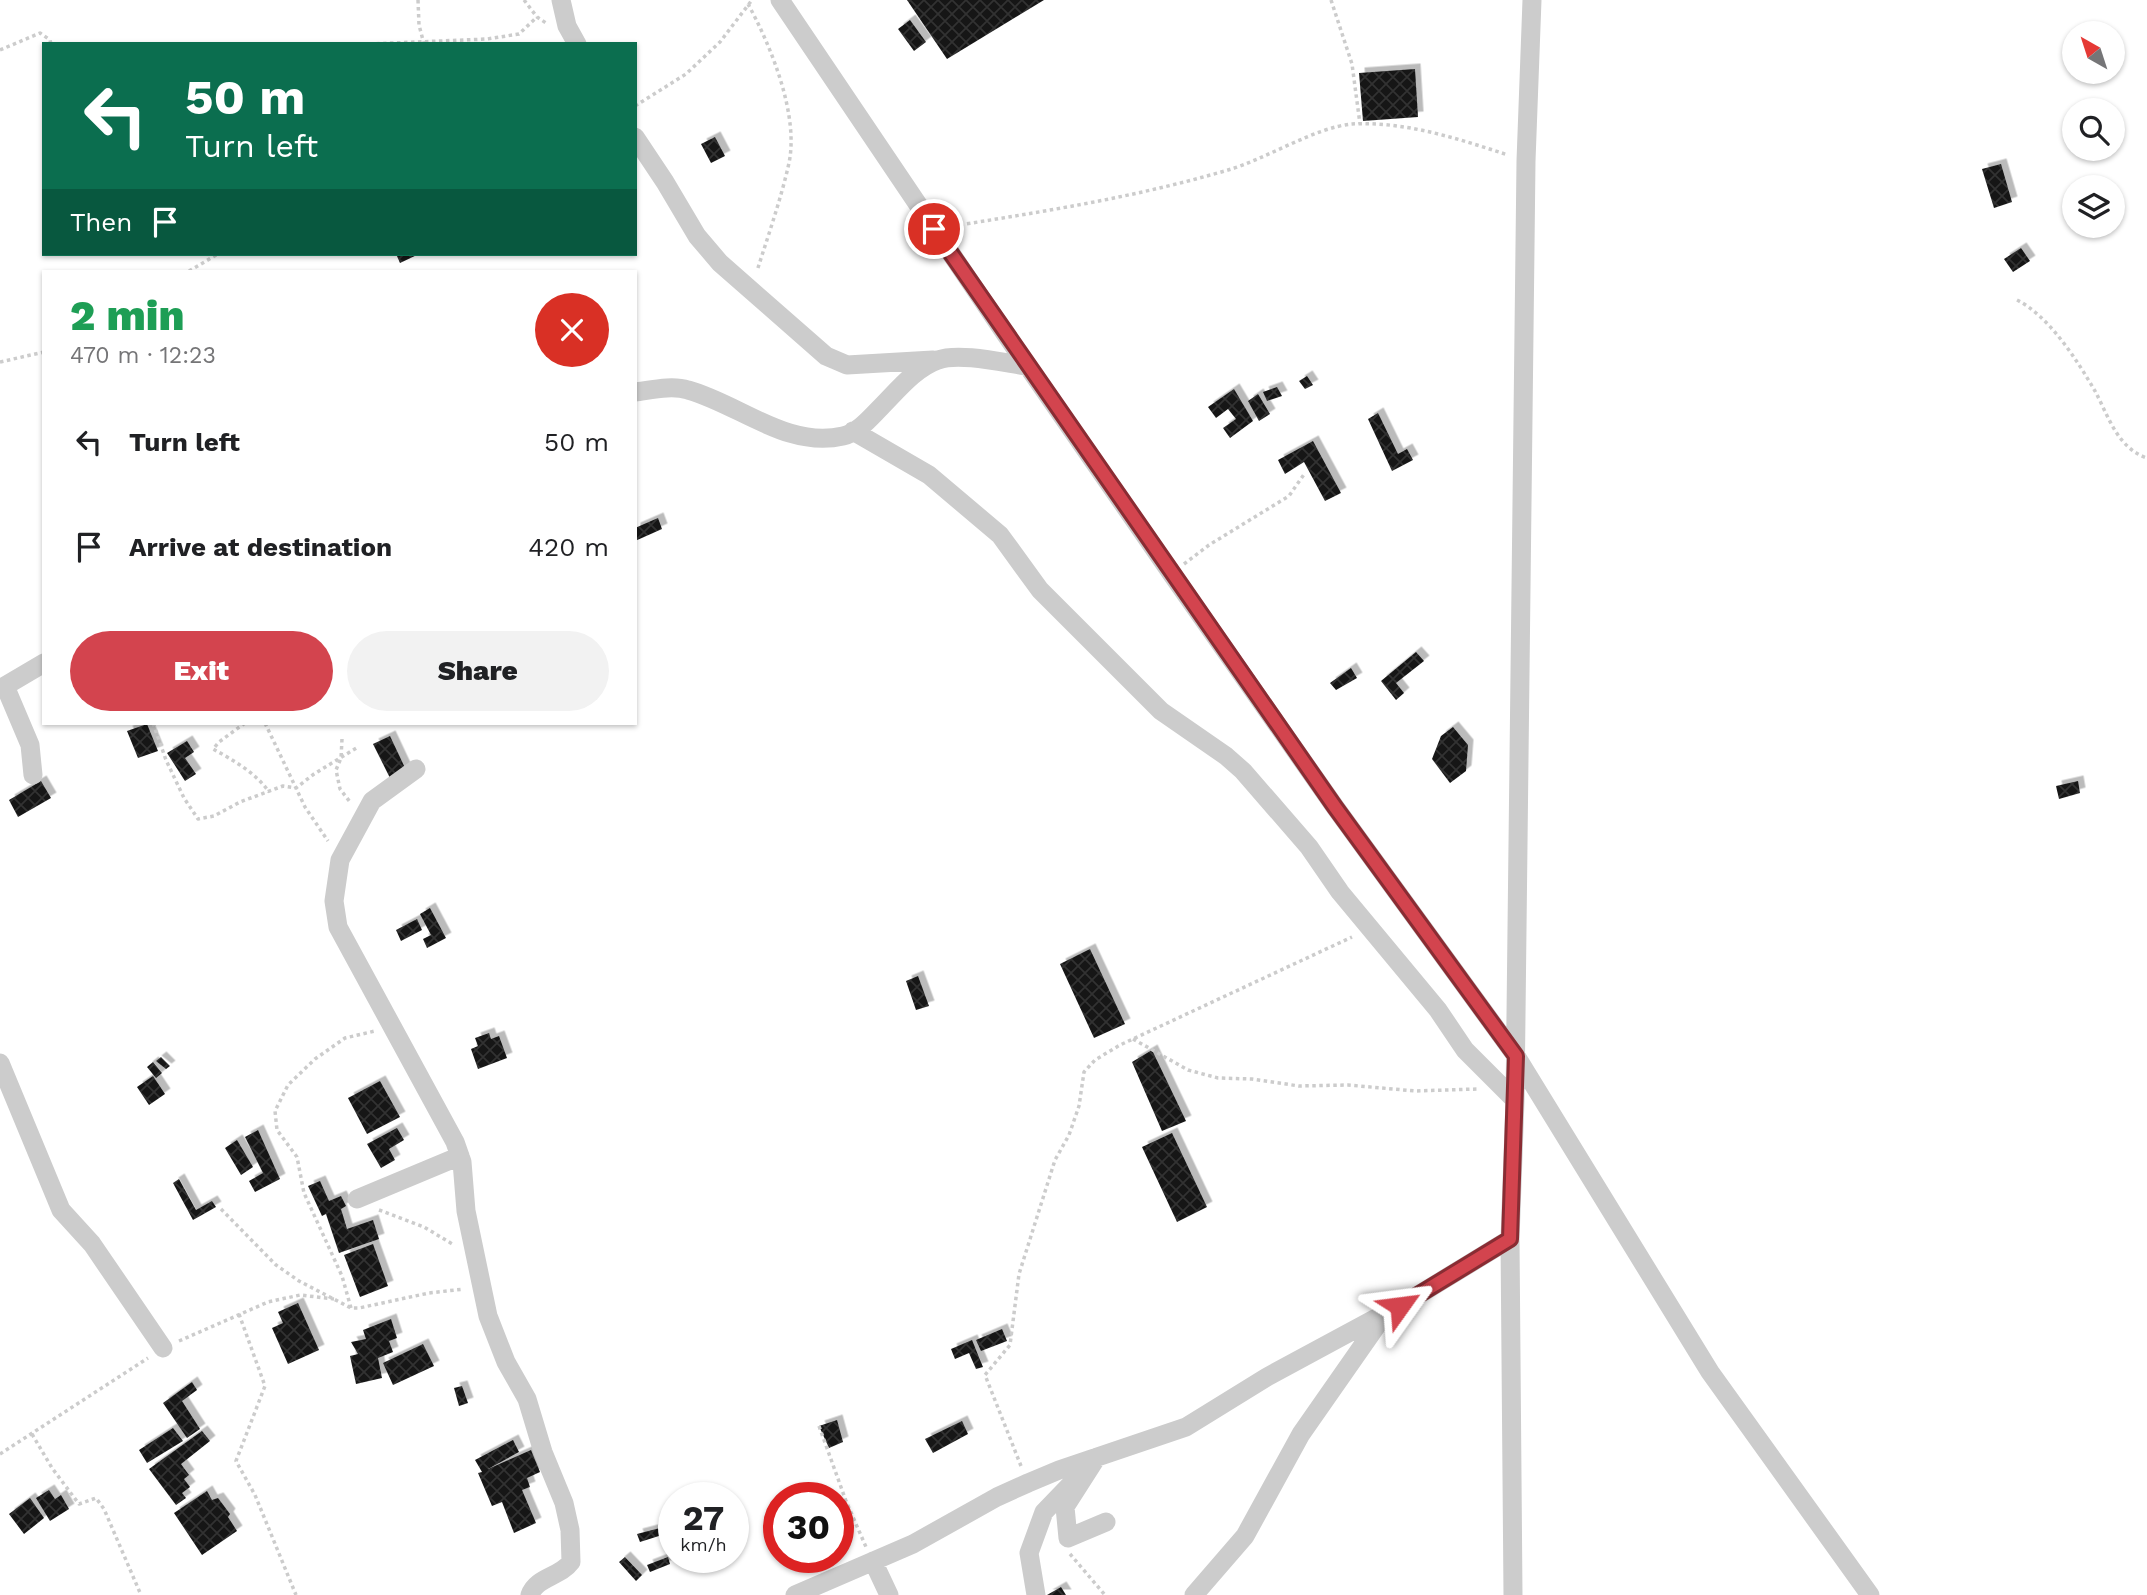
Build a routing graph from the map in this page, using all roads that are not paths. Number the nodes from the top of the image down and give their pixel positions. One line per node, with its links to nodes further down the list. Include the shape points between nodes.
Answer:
1 (561, 0): 4 (street)
2 (780, 0): 7 (street)
3 (1532, 0): 14 (street)
4 (576, 42)
5 (637, 140): 6 (street, via 697,236 720,264 835,361 847,365)
6 (938, 360): 7 (street, via 967,358); 9 (street, via 912,376)
7 (1027, 366): 14 (street, via 1335,807)
8 (637, 392): 9 (street, via 685,389 760,424 811,437 844,436)
9 (853, 431): 16 (street, via 929,475 1000,535 1041,590 1161,711 1243,771 1465,1049)
10 (42, 664): 11 (street)
11 (2, 687): 13 (street, via 30,745)
12 (416, 769): 17 (street, via 372,801 340,860 334,901 338,927)
13 (33, 775)
14 (1516, 1056): 16 (street); 31 (street, via 1710,1372)
15 (0, 1063): 21 (street, via 61,1210 92,1244)
16 (1509, 1093): 19 (street)
17 (460, 1156): 18 (street); 25 (street, via 488,1316 533,1415 570,1530 572,1558 568,1566 535,1585)
18 (357, 1199)
19 (1510, 1239): 20 (street); 30 (street)
20 (1385, 1314): 22 (street, via 1185,1427); 29 (street, via 1301,1434 1245,1536)
21 (163, 1348)
22 (1097, 1457): 23 (street, via 1065,1507 1068,1538); 24 (street, via 997,1497); 28 (street, via 1044,1512 1029,1553)
23 (1106, 1522)
24 (873, 1561): 26 (street); 27 (street)
25 (530, 1595)
26 (795, 1595)
27 (889, 1595)
28 (1036, 1595)
29 (1194, 1595)
30 (1513, 1595)
31 (1870, 1595)

